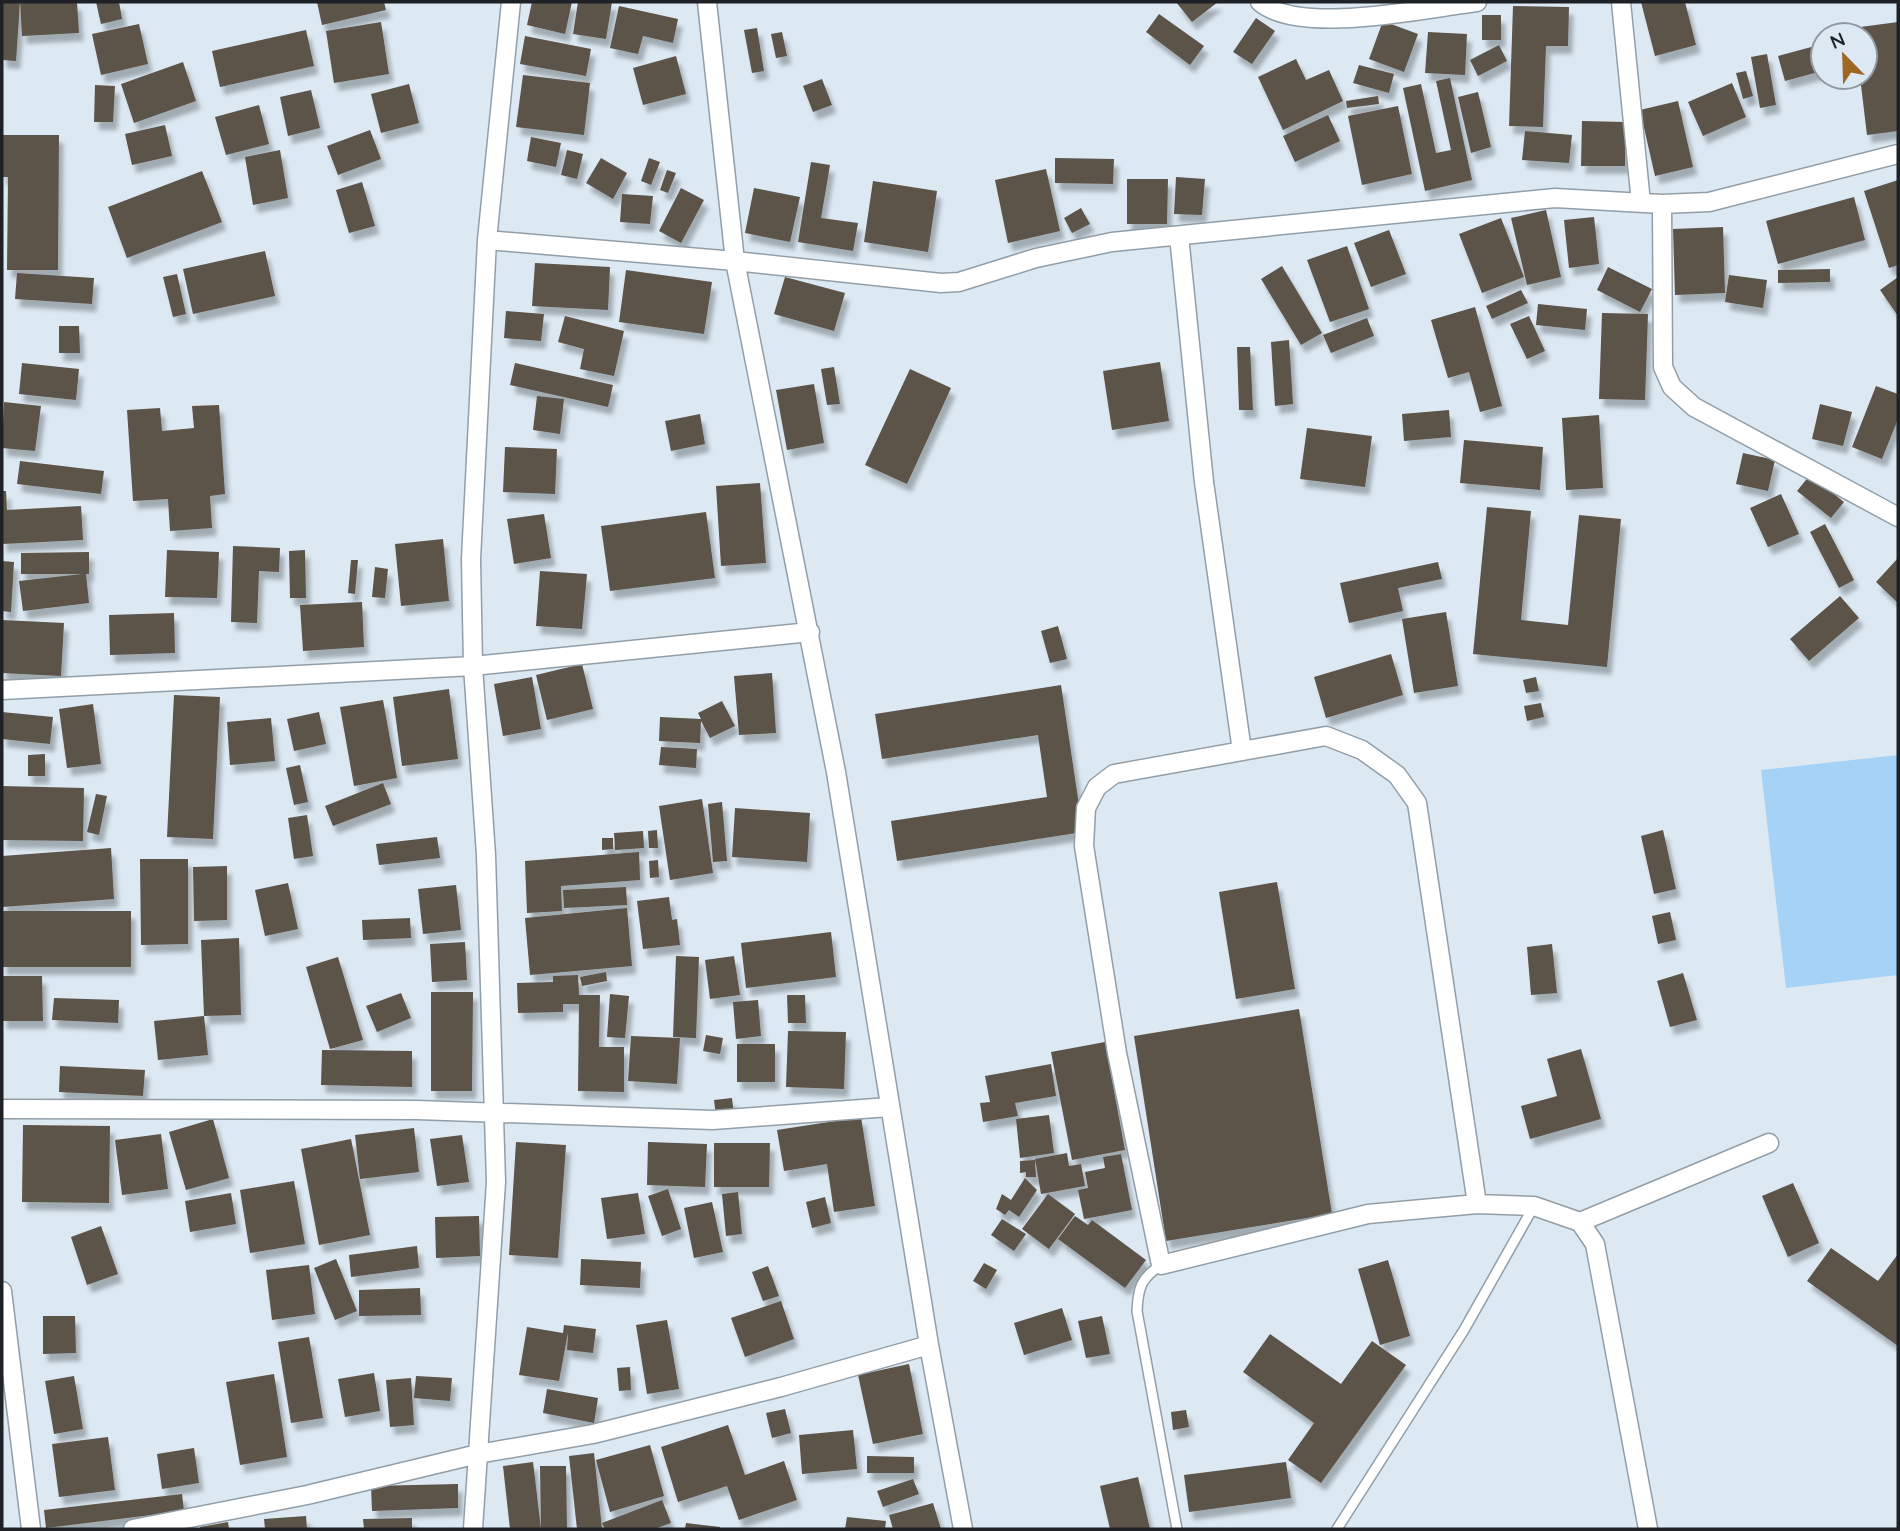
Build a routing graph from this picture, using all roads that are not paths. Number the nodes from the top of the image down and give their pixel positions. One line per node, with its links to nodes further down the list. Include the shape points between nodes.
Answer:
1 (511, 2): 10 (street)
2 (707, 2): 11 (street)
3 (1260, 2): 4 (street, via 1300,18 1363,17)
4 (1477, 2)
5 (1621, 2): 7 (street)
6 (1898, 154): 8 (street, via 1709,202)
7 (1641, 203): 8 (street); 9 (street, via 1555,198)
8 (1662, 204): 12 (street, via 1663,368 1672,387 1695,407)
9 (1179, 236): 11 (street, via 1112,242 1036,258 959,282); 16 (street, via 1204,482)
10 (487, 240): 11 (street); 14 (street, via 471,559)
11 (735, 261): 13 (street)
12 (1898, 517)
13 (810, 632): 14 (street); 17 (street)
14 (473, 666): 15 (street); 19 (street, via 486,855)
15 (2, 690)
16 (1242, 751): 21 (street, via 1326,736 1362,750 1397,775 1417,803); 24 (street, via 1114,774 1097,786 1086,808 1084,846 1113,1026)
17 (889, 1107): 19 (street, via 713,1120); 26 (street)
18 (2, 1109): 19 (street)
19 (494, 1112): 27 (street, via 496,1182)
20 (1769, 1143): 23 (street)
21 (1477, 1204): 22 (street); 24 (street, via 1368,1214)
22 (1534, 1206): 23 (street); 33 (lane, via 1464,1330)
23 (1580, 1222): 34 (street, via 1595,1244)
24 (1161, 1265): 32 (lane, via 1144,1276 1137,1311)
25 (2, 1291): 28 (street)
26 (929, 1345): 27 (street, via 593,1434); 31 (street)
27 (478, 1454): 29 (street, via 307,1495); 30 (street)
28 (32, 1529)
29 (133, 1529)
30 (473, 1529)
31 (963, 1529)
32 (1177, 1529)
33 (1337, 1529)
34 (1648, 1529)

